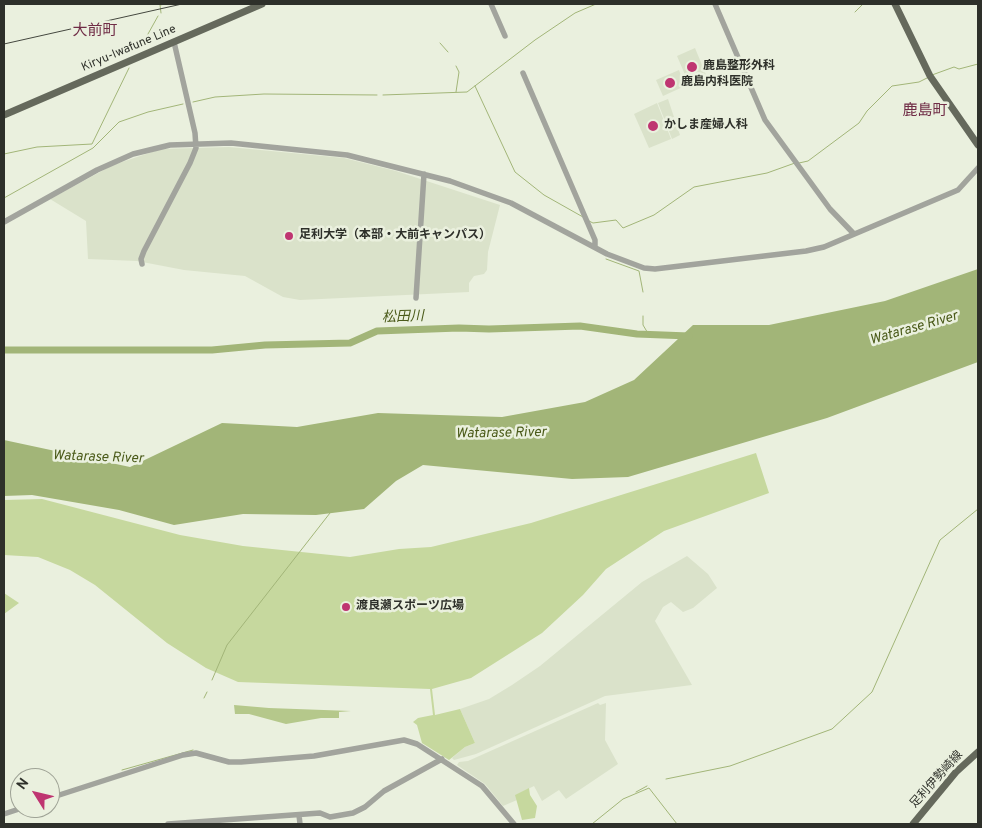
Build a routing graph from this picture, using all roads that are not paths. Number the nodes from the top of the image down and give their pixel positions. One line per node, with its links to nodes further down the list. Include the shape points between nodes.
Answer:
1 (262, 4): 6 (main road, Kiryu-Iwafune Line)
2 (491, 4): 5 (street)
3 (715, 4): 14 (street, via 765,120 830,209)
4 (895, 4): 10 (main road, via 930,76)
5 (504, 36)
6 (174, 42): 8 (main road, Kiryu-Iwafune Line); 9 (street)
7 (523, 73): 15 (street, via 595,240)
8 (4, 114)
9 (196, 144): 12 (street, via 231,143 335,153); 13 (street, via 158,147 110,164); 16 (street, via 190,163 144,251)
10 (978, 145)
11 (978, 168): 14 (street, via 958,190)
12 (424, 174): 15 (street, via 511,203); 17 (street)
13 (4, 222)
14 (854, 234): 15 (street, via 811,250 656,269 614,258)
15 (595, 247)
16 (142, 264)
17 (416, 298)
18 (978, 752): 25 (main road, 足利伊勢崎線, via 956,772)
19 (442, 759): 20 (street, via 404,740 314,756 241,762 196,753); 21 (street, via 384,791 360,811 330,817); 24 (street, via 488,791)
20 (60, 795)
21 (299, 815): 22 (street); 23 (street)
22 (168, 824)
23 (300, 824)
24 (514, 824)
25 (913, 824)

